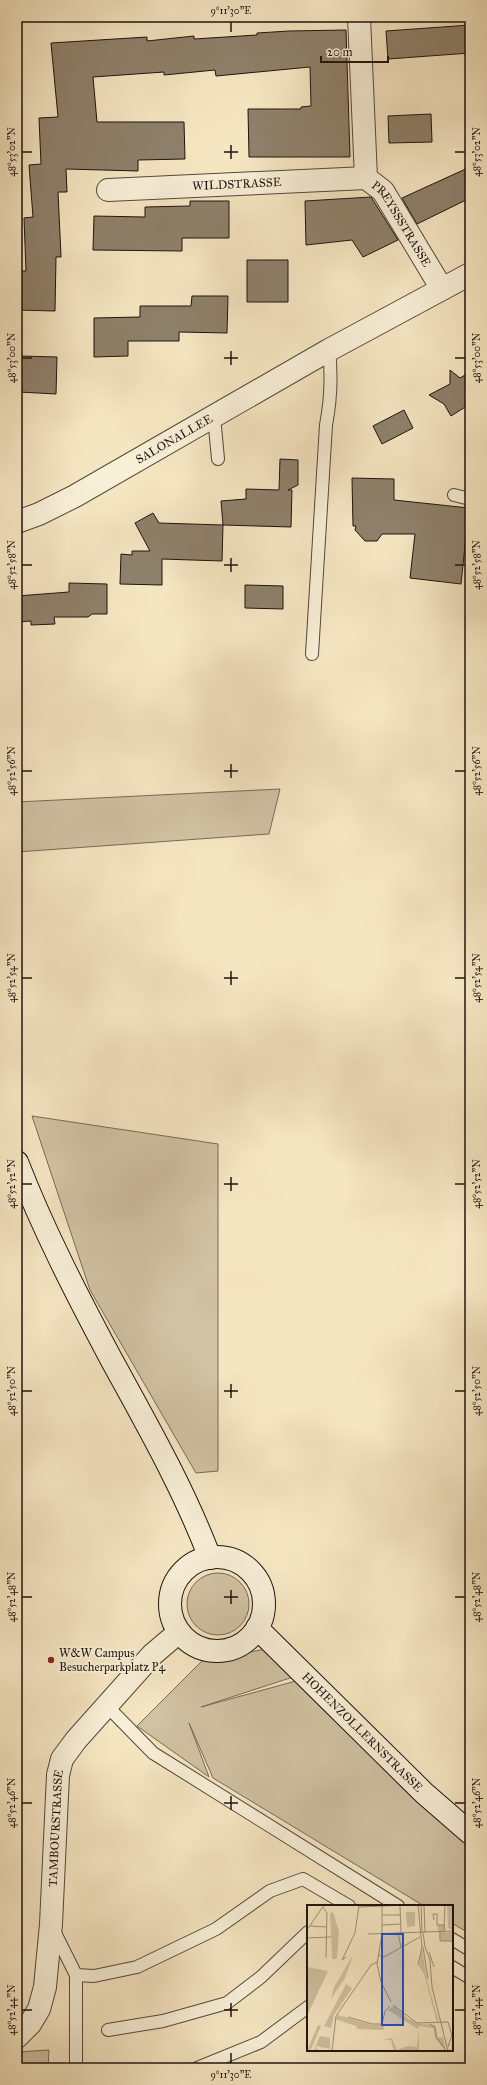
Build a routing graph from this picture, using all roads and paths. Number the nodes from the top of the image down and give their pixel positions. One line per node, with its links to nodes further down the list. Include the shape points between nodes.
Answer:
1 (359, 17): 2 (street, PREYSSSTRASSE)
2 (366, 178): 3 (street, WILDSTRASSE); 5 (street, PREYSSSTRASSE, via 384,191)
3 (108, 190)
4 (470, 274): 5 (street, SALONALLEE)
5 (442, 289): 6 (street, SALONALLEE)
6 (329, 350): 7 (street, SALONALLEE); 12 (lane, via 332,373 331,399 326,426)
7 (214, 416): 8 (lane); 11 (street, SALONALLEE, via 75,496)
8 (218, 458)
9 (454, 495): 10 (lane)
10 (470, 499)
11 (17, 522)
12 (312, 654)
13 (17, 1162): 14 (street, via 66,1274 166,1459)
14 (210, 1558): 15 (street, via 225,1558 239,1563 251,1572 260,1584 264,1599 263,1614); 16 (street, via 194,1563 182,1572 173,1586 170,1602 172,1618)
15 (257, 1628): 16 (street, via 247,1640 234,1648 219,1651 204,1649 190,1643); 18 (street, HOHENZOLLERNSTRASSE, via 424,1793)
16 (179, 1632): 17 (street, TAMBOURSTRASSE, via 152,1655)
17 (107, 1706): 21 (lane, via 153,1753); 22 (street, TAMBOURSTRASSE, via 62,1759 58,1775)
18 (470, 1833)
19 (327, 1901): 20 (lane); 27 (lane, via 303,1880 270,1891 216,1929 137,1967 94,1976)
20 (345, 1905)
21 (394, 1905)
22 (51, 1924): 27 (lane); 31 (street, TAMBOURSTRASSE, via 45,1987 39,2009 30,2024)
23 (307, 1933): 30 (lane, via 261,1977 227,2003 163,2021)
24 (453, 1940): 25 (lane)
25 (470, 1950)
26 (453, 1968): 28 (lane)
27 (76, 1975): 32 (lane)
28 (470, 1978)
29 (307, 2008): 33 (lane, via 261,2042)
30 (108, 2030)
31 (17, 2037)
32 (76, 2068)
33 (197, 2068)

